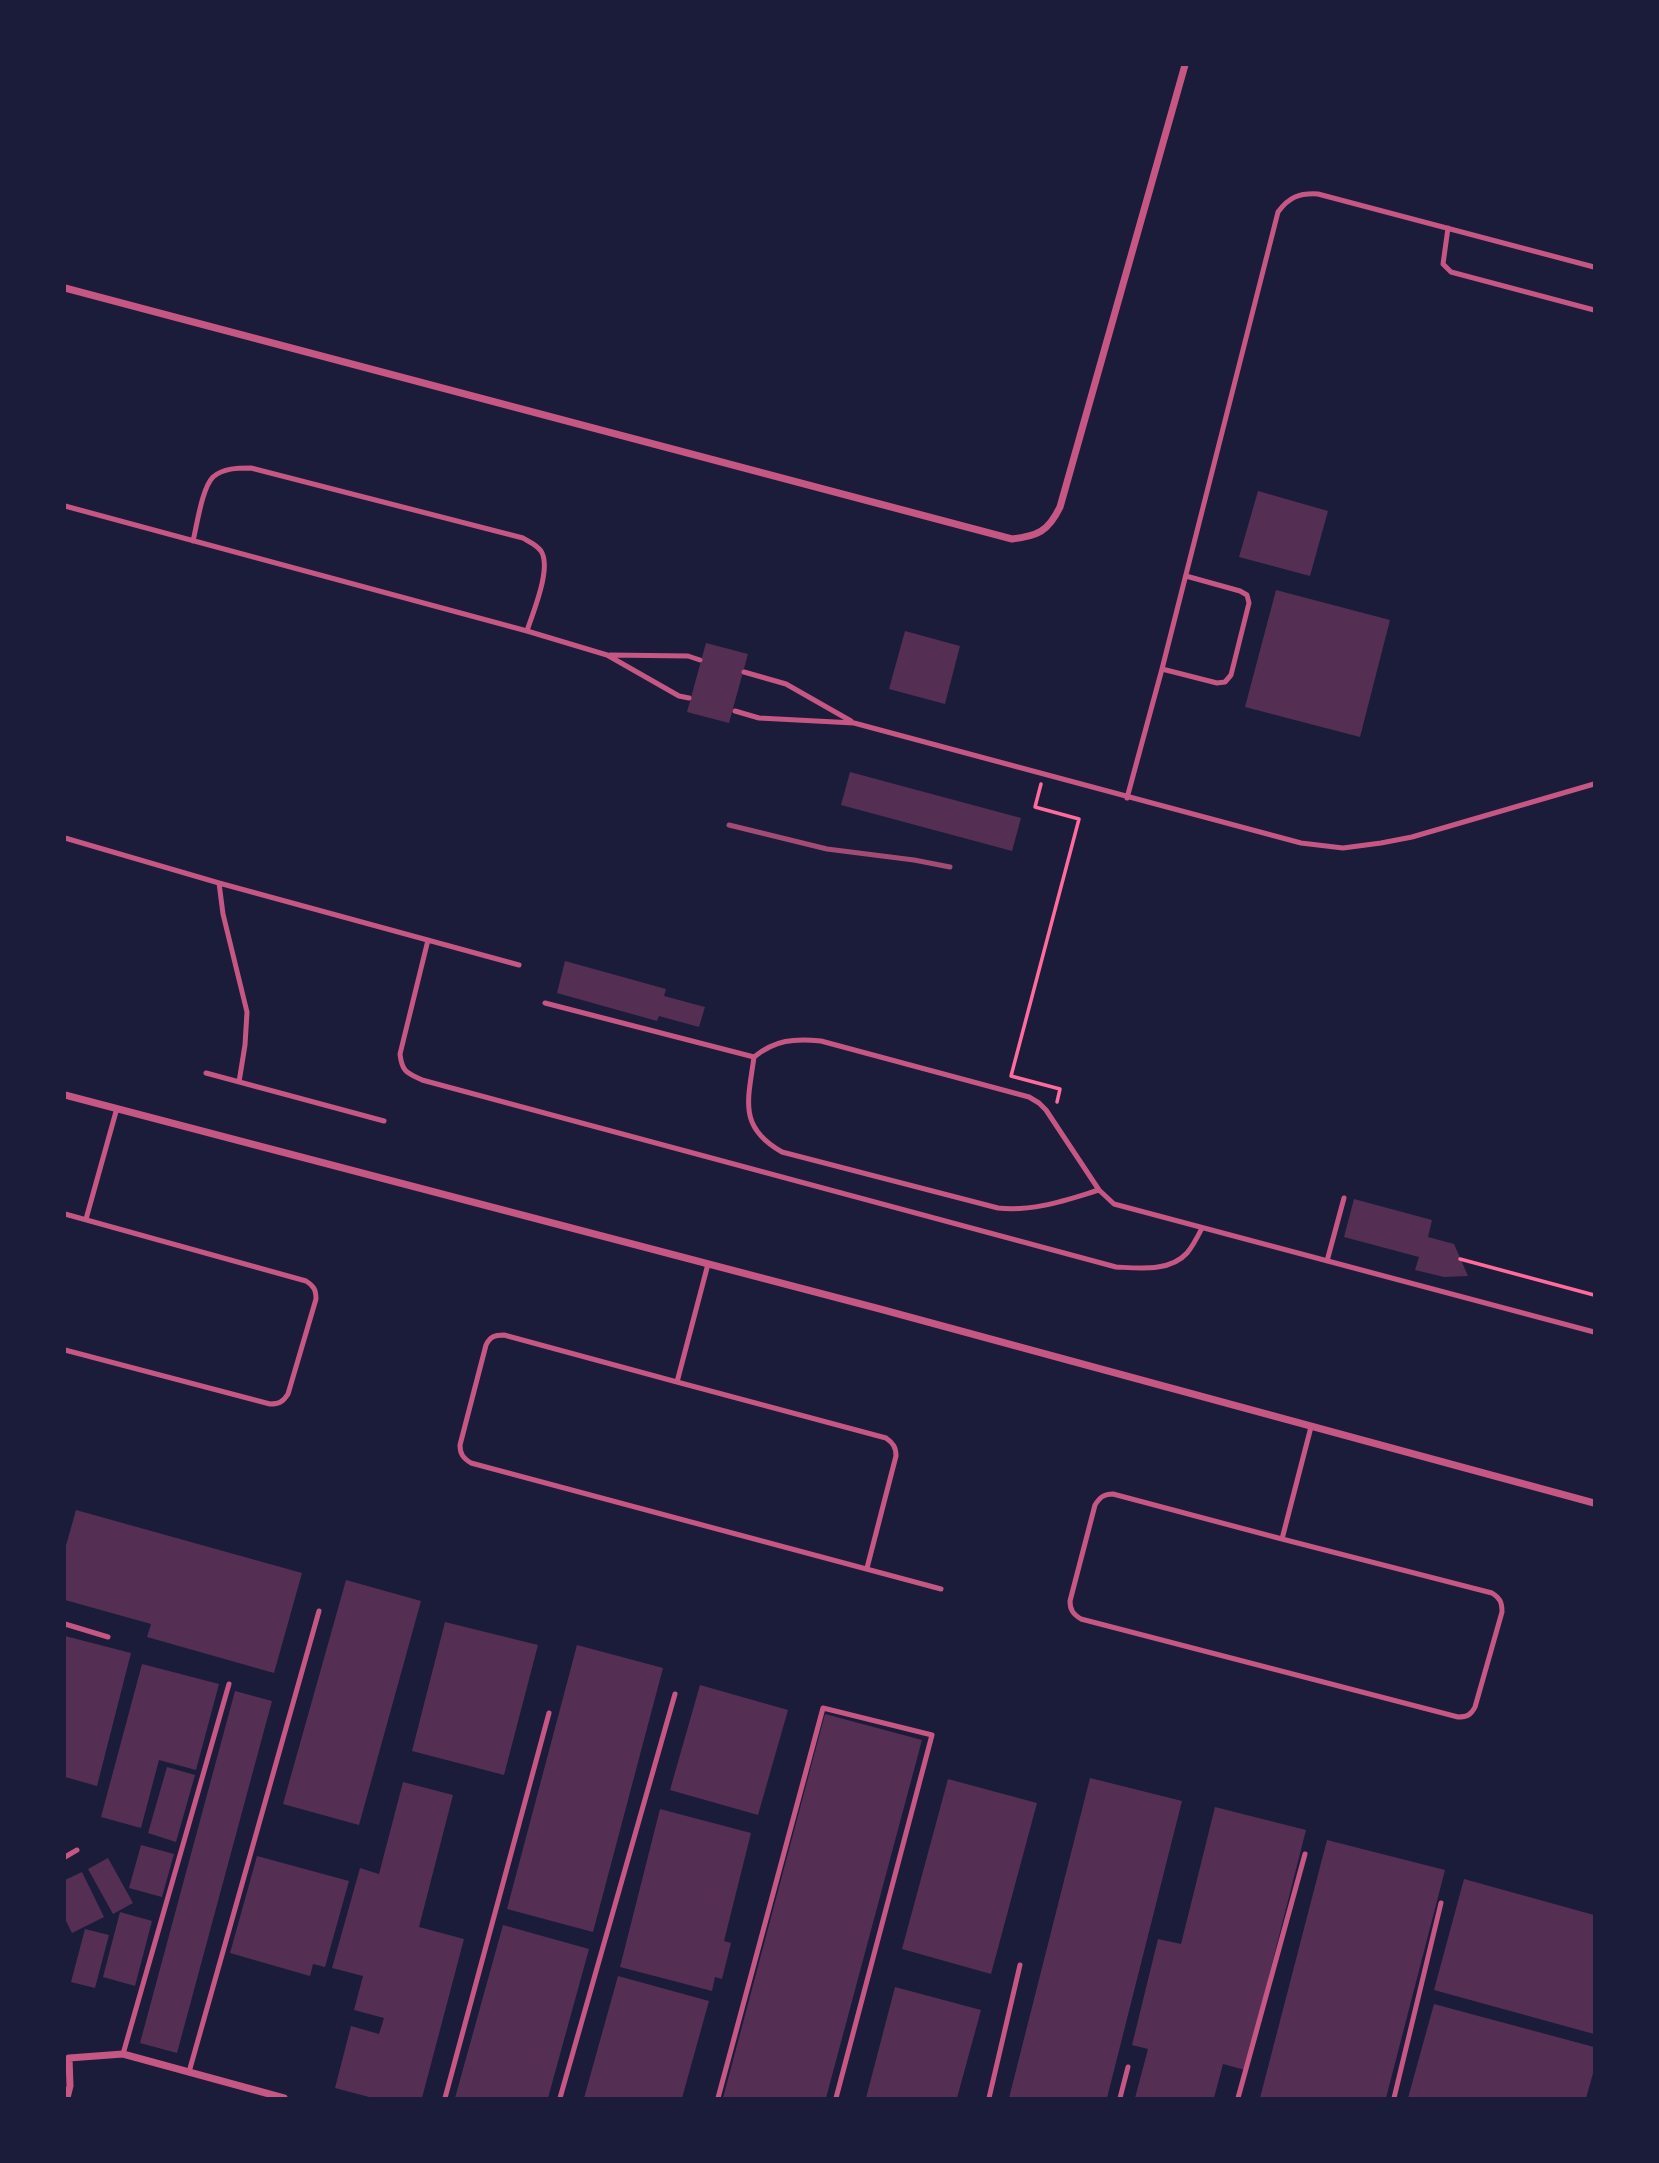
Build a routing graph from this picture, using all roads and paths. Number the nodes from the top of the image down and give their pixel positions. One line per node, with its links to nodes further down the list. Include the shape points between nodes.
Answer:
1 (1185, 65): 4 (street, via 1060,508 1052,523 1028,537 1012,538)
2 (1448, 228): 3 (lane); 5 (lane, via 1443,264 1451,272); 8 (lane, via 1318,194 1293,196 1278,212)
3 (1594, 267)
4 (65, 288)
5 (1594, 310)
6 (65, 506): 7 (lane)
7 (193, 541): 9 (lane); 9 (lane, via 213,477 234,468 251,468 523,538 535,544 545,562)
8 (1186, 576): 12 (lane); 12 (lane, via 1247,595 1249,603 1231,675 1217,683)
9 (527, 631): 10 (lane)
10 (607, 654): 11 (lane); 14 (lane)
11 (700, 660)
12 (1162, 669): 19 (lane)
13 (744, 672): 16 (lane, via 786,684)
14 (690, 698)
15 (735, 711): 16 (lane, via 759,718)
16 (854, 723): 17 (lane)
17 (1043, 775): 19 (lane); 28 (path, via 1035,807 1079,819 1011,1076)
18 (1594, 784): 19 (lane, via 1412,837 1343,848 1301,843)
19 (1127, 798)
20 (65, 838): 21 (lane)
21 (219, 883): 22 (lane); 27 (lane, via 247,1012)
22 (428, 940): 23 (lane); 36 (lane, via 400,1054 401,1066 422,1080 1116,1267 1169,1265 1187,1254)
23 (519, 965)
24 (545, 1003): 25 (lane)
25 (754, 1057): 32 (lane, via 778,1042 813,1040 1030,1097 1046,1110); 32 (lane, via 749,1113 764,1141 782,1152 998,1208 1033,1208)
26 (206, 1073): 27 (lane)
27 (239, 1082): 31 (lane)
28 (1060, 1089)
29 (65, 1094): 30 (street)
30 (117, 1108): 35 (lane); 39 (street)
31 (384, 1121)
32 (1099, 1190): 36 (lane, via 1127,1209)
33 (1344, 1198): 38 (lane)
34 (65, 1214): 35 (lane)
35 (86, 1219): 42 (lane, via 306,1281 316,1299 288,1394 277,1404)
36 (1202, 1228): 38 (lane)
37 (1460, 1259): 40 (path)
38 (1327, 1261): 41 (lane)
39 (708, 1264): 43 (lane); 44 (street)
40 (1594, 1295)
41 (1594, 1332)
42 (65, 1350)
43 (677, 1382): 47 (lane, via 892,1442 896,1456); 47 (lane, via 496,1335 486,1345 460,1453 471,1463)
44 (1311, 1427): 45 (street); 46 (lane)
45 (1594, 1503)
46 (1282, 1539): 46 (lane, via 1499,1597 1502,1612 1472,1713 1458,1717 1081,1619 1070,1608 1095,1504 1106,1494)
47 (867, 1568): 48 (lane)
48 (941, 1589)
49 (319, 1611): 63 (lane)
50 (65, 1624): 51 (lane)
51 (108, 1637)
52 (229, 1684): 61 (lane)
53 (675, 1694): 67 (lane)
54 (549, 1713): 66 (lane)
55 (77, 1850): 57 (lane)
56 (1305, 1854): 72 (lane)
57 (65, 1857)
58 (1441, 1903): 73 (lane)
59 (1020, 1965): 70 (lane)
60 (67, 2054): 61 (street); 64 (street)
61 (123, 2054): 63 (street)
62 (1129, 2067): 71 (lane)
63 (189, 2072): 65 (street)
64 (67, 2098)
65 (284, 2098)
66 (445, 2098)
67 (560, 2098)
68 (718, 2098): 69 (lane, via 822,1708 932,1735)
69 (836, 2098)
70 (989, 2098)
71 (1120, 2098)
72 (1238, 2098)
73 (1394, 2098)

